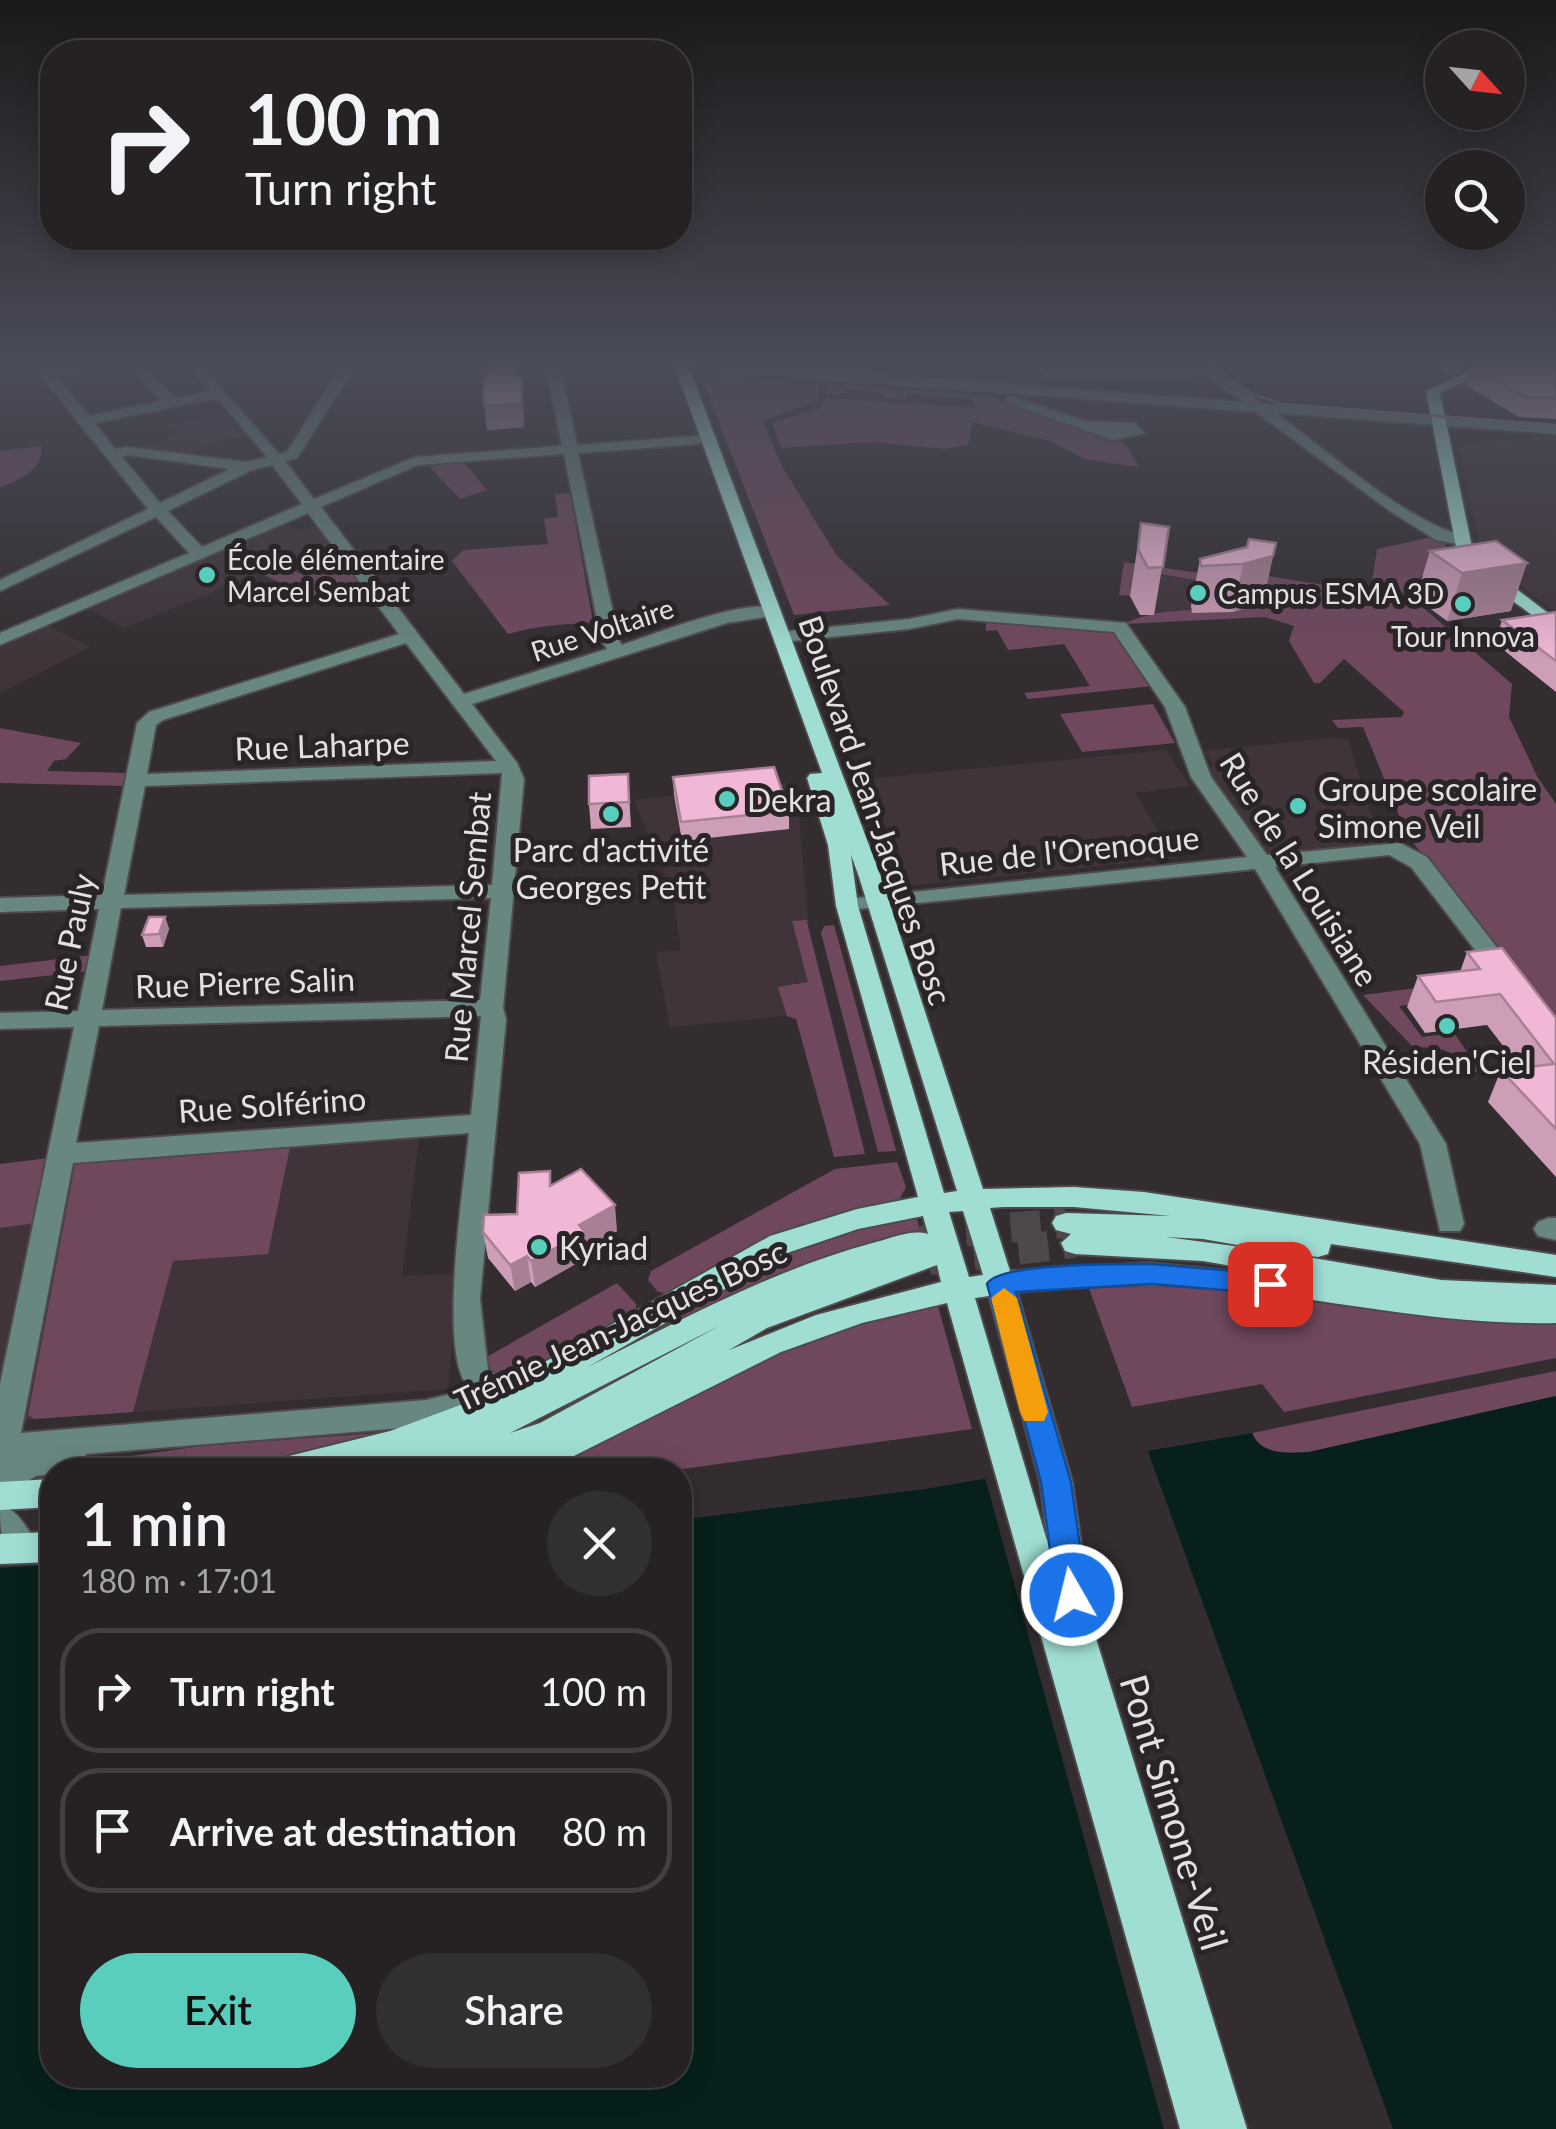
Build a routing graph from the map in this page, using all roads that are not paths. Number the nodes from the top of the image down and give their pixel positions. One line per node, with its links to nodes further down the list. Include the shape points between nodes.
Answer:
1 (117, 461): 13 (street)
2 (204, 461): 11 (street)
3 (261, 461): 11 (street)
4 (275, 461): 12 (street, Rue Marcel Sembat)
5 (412, 461): 12 (street)
6 (573, 461): 21 (street, via 610,640)
7 (711, 461): 17 (main road, Boulevard Jean-Jacques Bosc)
8 (718, 461): 17 (main road, Boulevard Jean-Jacques Bosc)
9 (1337, 461): 14 (street, via 1434,533)
10 (1447, 461): 14 (main road)
11 (246, 467): 13 (street)
12 (310, 506): 15 (street); 19 (street, Rue Marcel Sembat)
13 (157, 510): 15 (street); 16 (street)
14 (1462, 540): 18 (main road, via 1475,566)
15 (200, 554): 20 (street)
16 (0, 586)
17 (770, 620): 21 (street, Rue Voltaire, via 724,618); 24 (main road, Boulevard Jean-Jacques Bosc); 26 (street, Rue de la Louisiane, via 919,622 958,614 1120,626 1175,707 1200,776); 29 (main road, Boulevard Jean-Jacques Bosc)
18 (1556, 627)
19 (410, 636): 22 (street, Rue Marcel Sembat); 25 (street, Rue Pauly, via 149,720)
20 (0, 640)
21 (618, 652): 22 (street, Rue Voltaire)
22 (463, 702): 23 (street, Rue Marcel Sembat)
23 (510, 767): 25 (street, Rue Laharpe); 27 (street, Rue Marcel Sembat)
24 (817, 776): 29 (street, via 836,803 862,883); 31 (main road, Boulevard Jean-Jacques Bosc, via 838,844)
25 (134, 780): 28 (street, Rue Pauly)
26 (1258, 862): 29 (street, Rue de l'Orenoque); 32 (street, Rue de l'Orenoque, via 1386,848 1419,862); 40 (street, Rue de la Louisiane, via 1433,1144)
27 (502, 891): 28 (street); 33 (street, Rue Marcel Sembat)
28 (114, 902): 30 (street); 34 (street, Rue Pauly)
29 (878, 903): 31 (street, Rue de l'Orenoque); 38 (main road, Boulevard Jean-Jacques Bosc)
30 (0, 905)
31 (846, 906): 39 (main road, Boulevard Jean-Jacques Bosc)
32 (1524, 998)
33 (491, 1008): 34 (street, Rue Pierre Salin); 36 (street, Rue Marcel Sembat)
34 (88, 1019): 35 (street, Rue Pierre Salin); 37 (street, Rue Pauly)
35 (0, 1022)
36 (486, 1123): 37 (street, Rue Solférino); 46 (street, Rue Marcel Sembat, via 466,1299 471,1361 474,1374 491,1387)
37 (63, 1154): 48 (street, Rue Pauly)
38 (972, 1198): 39 (main road); 41 (main road, via 1054,1194 1161,1201); 42 (main road, Boulevard Jean-Jacques Bosc)
39 (932, 1203): 43 (main road, Boulevard Jean-Jacques Bosc); 46 (main road, via 780,1244)
40 (1450, 1224)
41 (1556, 1269): 44 (main road, via 1414,1264 1199,1228 1070,1232 1441,1291)
42 (1000, 1284): 43 (main road); 45 (main road, via 1152,1274 1270,1284 1424,1310); 61 (main road, Pont Simone-Veil, via 1056,1482 1077,1632)
43 (957, 1291): 53 (main road, via 873,1309 771,1344); 60 (main road, Pont Simone-Veil)
44 (1556, 1296)
45 (1556, 1311)
46 (523, 1389): 47 (street, via 426,1413); 50 (main road, via 409,1438)
47 (294, 1423): 48 (street); 49 (street)
48 (1, 1451)
49 (54, 1458)
50 (335, 1458)
51 (394, 1458): 52 (main road, Trémie Jean-Jacques Bosc, via 536,1409 741,1302 850,1259 922,1251 757,1320 550,1433)
52 (475, 1458)
53 (540, 1458)
54 (40, 1461): 55 (street)
55 (0, 1484)
56 (40, 1494): 57 (main road)
57 (0, 1496)
58 (0, 1518): 59 (street)
59 (25, 1548)
60 (1201, 2129)
61 (1226, 2129)

